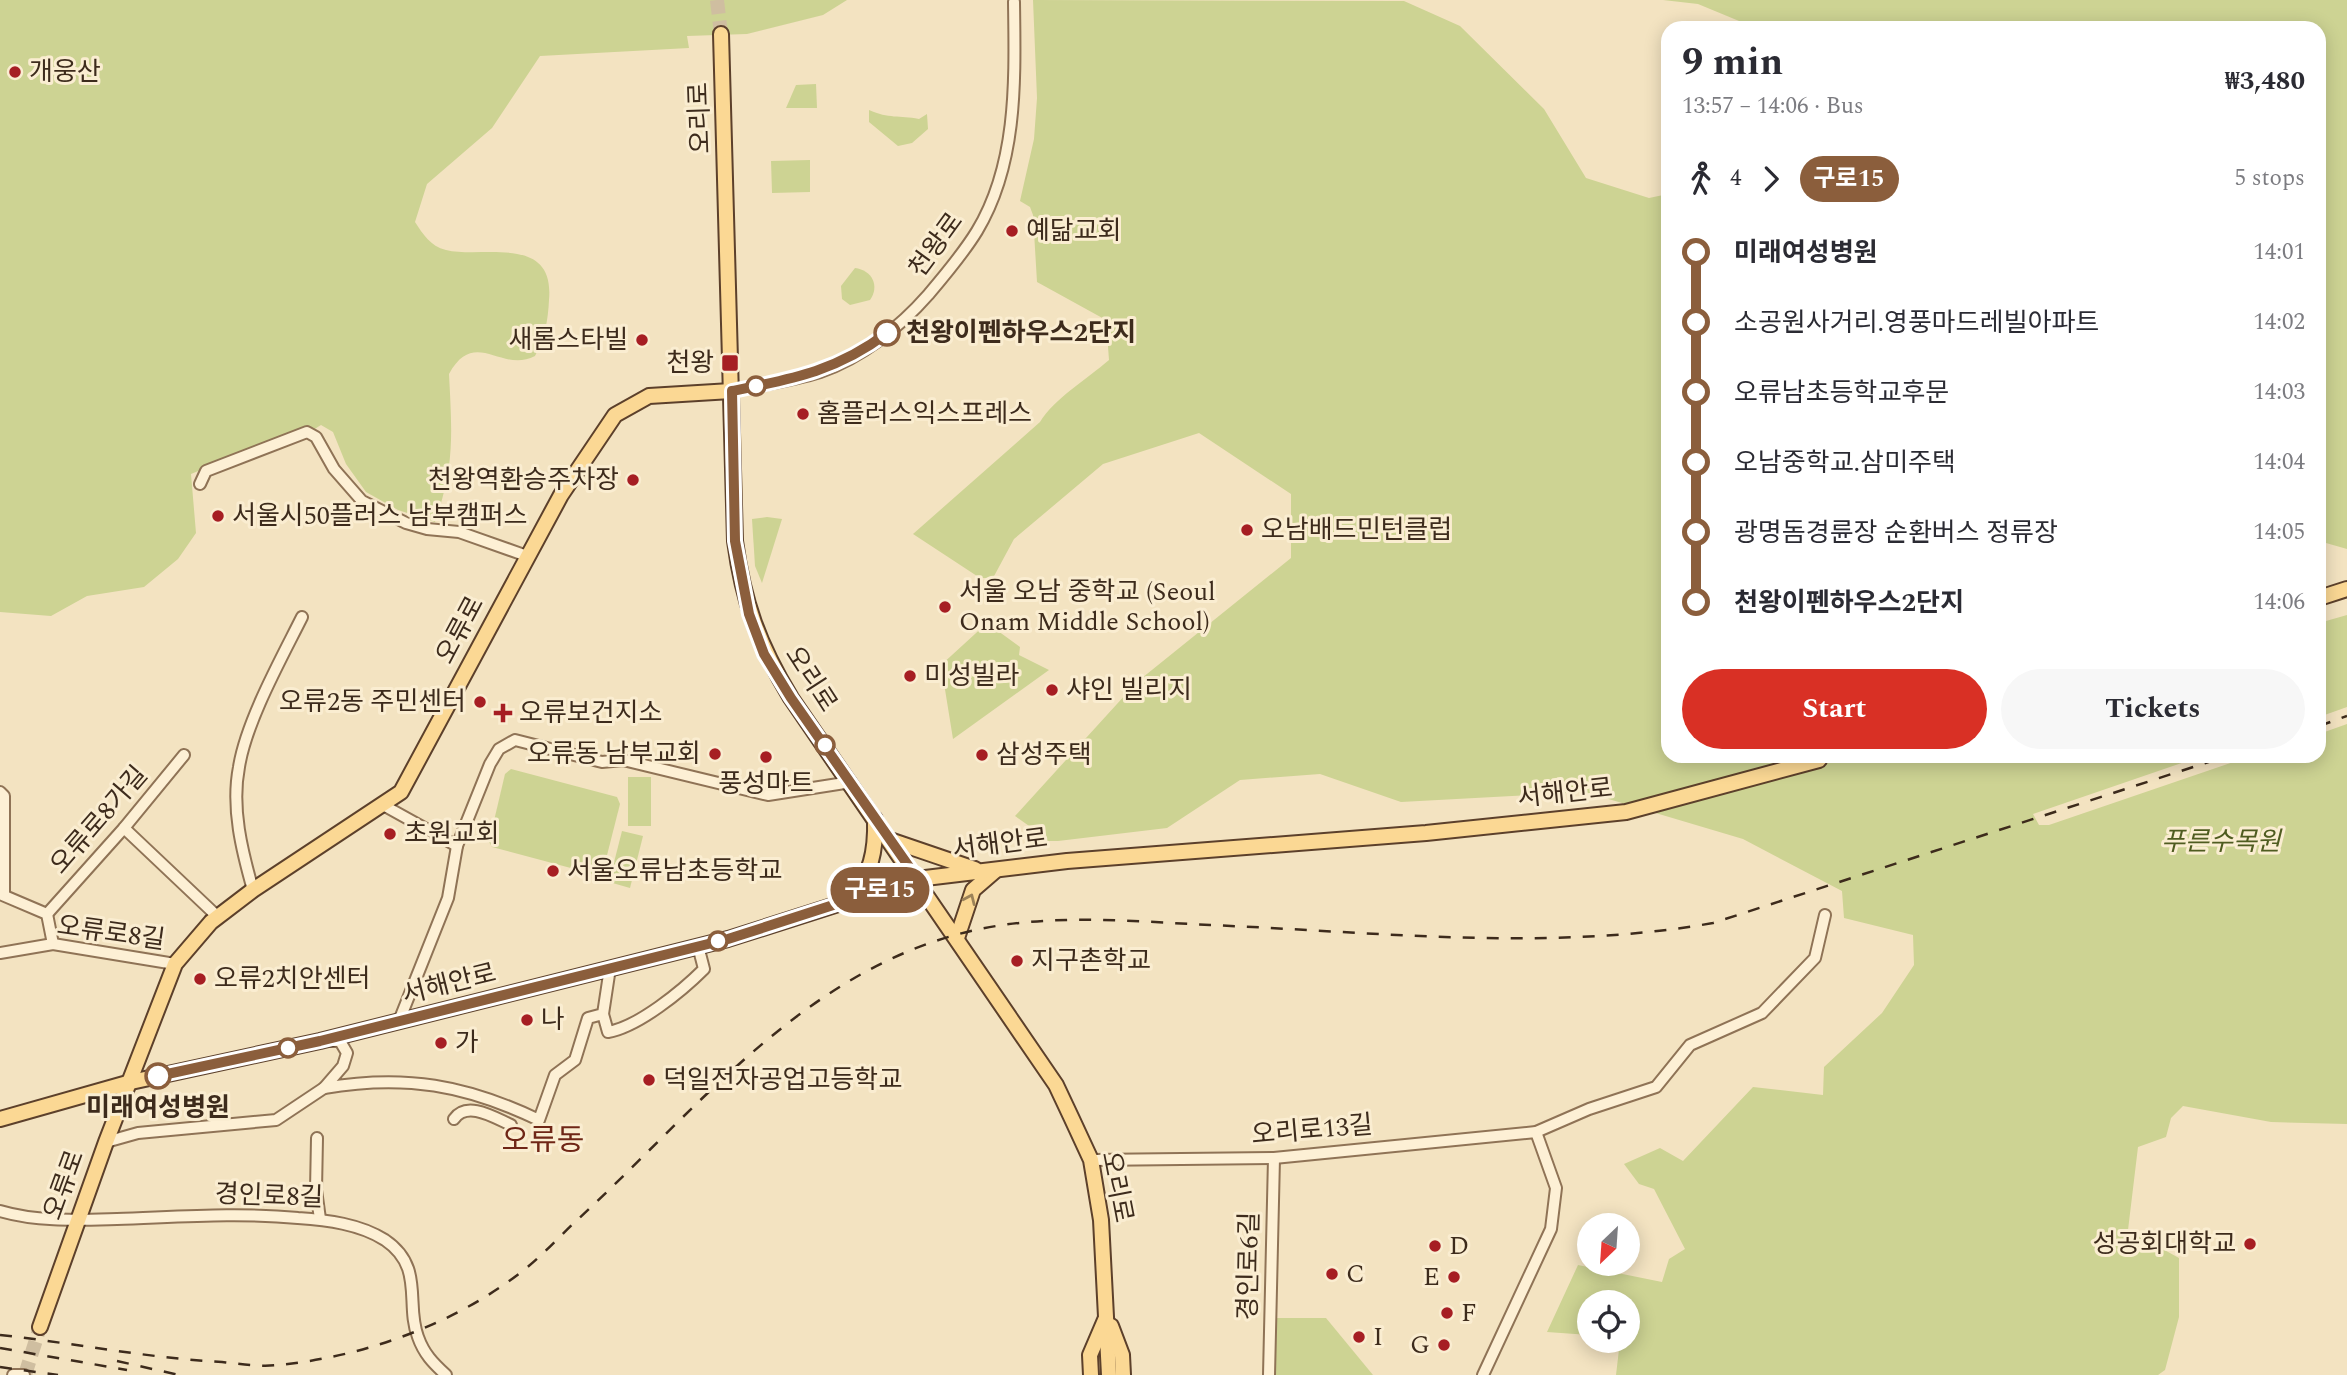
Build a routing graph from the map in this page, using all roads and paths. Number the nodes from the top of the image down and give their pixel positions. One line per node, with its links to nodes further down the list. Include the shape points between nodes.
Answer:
1 (1014, 2): 3 (street, 천왕로, via 1009,137 988,207 963,251 897,326 842,363 786,381)
2 (721, 34): 3 (main road, 오리로)
3 (732, 391): 5 (main road, 오류로, via 649,396 624,408 584,458); 11 (main road, 오리로, via 735,541 749,614 764,654)
4 (200, 484): 5 (street, via 206,471 307,432 316,437 345,485 376,509 427,530 459,532)
5 (527, 556): 13 (main road, 오류로, via 420,760 401,792)
6 (2347, 589): 7 (main road)
7 (2326, 596)
8 (302, 617): 21 (street, via 265,693 239,767 240,845)
9 (184, 755): 15 (street, 오류로8가길)
10 (1808, 763): 18 (main road, 서해안로, via 1626,812)
11 (851, 782): 14 (main road, 오리로); 17 (street, via 768,795 515,740 499,749 490,764)
12 (0, 792): 22 (street, via 4,796)
13 (383, 805): 17 (street); 21 (main road, 오류로)
14 (875, 817): 16 (main road, 오리로); 23 (main road, via 874,856)
15 (124, 828): 24 (street, 오류로8가길); 26 (street)
16 (890, 840): 19 (main road); 20 (main road, 오리로)
17 (457, 846): 34 (street, via 448,898)
18 (998, 869): 19 (main road, 서해안로); 27 (main road, one-way to 18, via 973,890)
19 (979, 871): 20 (main road, 서해안로)
20 (917, 878): 23 (main road, 서해안로); 27 (main road, 오리로)
21 (253, 890): 26 (main road, 오류로)
22 (2, 894): 24 (street)
23 (850, 900): 29 (main road, 서해안로)
24 (47, 914): 28 (street)
25 (1825, 915): 41 (street, 오리로13길, via 1815,958 1762,1013 1690,1045 1656,1087)
26 (218, 917): 31 (main road, 오류로)
27 (957, 938): 45 (main road, 오리로, via 1056,1085)
28 (53, 944): 30 (street, 오류로8길); 31 (street, 오류로8길)
29 (698, 946): 32 (main road, 서해안로); 33 (street, via 704,969 687,986 622,1030 608,1032)
30 (0, 953)
31 (175, 964): 36 (main road, 오류로)
32 (610, 968): 33 (street); 34 (main road, 서해안로)
33 (604, 1014): 37 (street, via 587,1018 575,1060 555,1075 540,1120 493,1099 440,1084 386,1081)
34 (399, 1021): 35 (main road, 서해안로)
35 (320, 1041): 36 (main road, 서해안로); 37 (street, via 340,1041 347,1053 343,1066)
36 (131, 1082): 38 (main road, 서해안로); 43 (main road, 오류로)
37 (324, 1088): 43 (street, via 276,1120 138,1133)
38 (0, 1119)
39 (454, 1119): 40 (street, via 468,1110)
40 (511, 1125)
41 (1536, 1132): 44 (street, 오리로13길); 58 (street, via 1556,1188 1551,1229)
42 (317, 1138): 48 (street)
43 (106, 1142): 47 (main road, 오류로)
44 (1274, 1158): 45 (street, 오리로13길); 57 (street, 경인로6길)
45 (1091, 1160): 49 (main road, 오리로, via 1101,1220)
46 (0, 1211): 47 (street)
47 (78, 1220): 48 (street, 경인로8길, via 265,1215); 50 (main road, 오류로)
48 (320, 1220): 53 (street, 경인로8길, via 337,1221 386,1241 408,1267 416,1334 428,1359)
49 (1107, 1315): 54 (main road, 오리로, via 1090,1355); 55 (main road, 오리로); 56 (main road, 오리로, via 1122,1355)
50 (40, 1327)
51 (13, 1375): 52 (street)
52 (24, 1375)
53 (446, 1375)
54 (1091, 1375)
55 (1109, 1375)
56 (1123, 1375)
57 (1269, 1375)
58 (1483, 1375)

